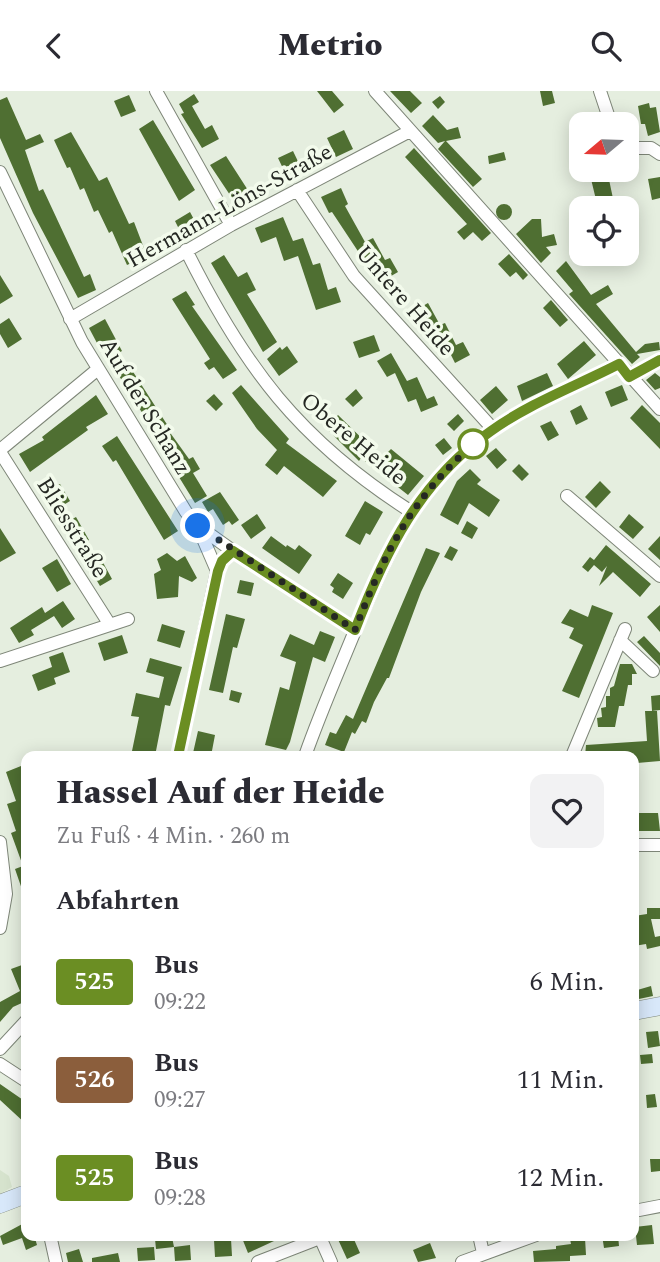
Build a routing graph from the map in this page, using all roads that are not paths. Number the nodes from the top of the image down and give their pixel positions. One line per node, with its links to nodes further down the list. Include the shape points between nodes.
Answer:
1 (156, 91): 10 (street)
2 (375, 91): 5 (street)
3 (600, 91): 4 (street)
4 (607, 112)
5 (410, 131): 9 (street, Hermann-Löns-Straße); 14 (street)
6 (639, 148): 7 (street)
7 (660, 154)
8 (0, 172): 12 (street, Auf der Schanz)
9 (297, 190): 10 (street, Hermann-Löns-Straße); 18 (street, Untere Heide, via 354,276)
10 (231, 225): 11 (street, Hermann-Löns-Straße)
11 (186, 250): 12 (street, Hermann-Löns-Straße); 21 (street, Obere Heide, via 245,358 288,412 350,469)
12 (70, 319): 15 (street, Auf der Schanz)
13 (660, 360): 16 (street)
14 (619, 364): 16 (street); 18 (street)
15 (98, 369): 19 (street); 22 (street, Auf der Schanz)
16 (629, 377): 17 (street)
17 (660, 409)
18 (492, 429): 21 (street, via 451,463)
19 (0, 451): 27 (street, Bliesstraße)
20 (567, 496): 25 (street)
21 (410, 511): 28 (street)
22 (198, 526): 23 (street, Auf der Schanz); 24 (street)
23 (233, 551): 24 (street); 28 (street, Auf der Schanz)
24 (218, 571): 31 (street)
25 (660, 576)
26 (128, 619): 27 (street)
27 (110, 625): 29 (street)
28 (355, 630): 32 (street)
29 (0, 661)
30 (653, 671): 33 (street, via 622,634)
31 (179, 751)
32 (307, 751)
33 (574, 751)
34 (0, 842): 37 (street, via 6,894)
35 (639, 845): 36 (street)
36 (660, 845)
37 (0, 928)
38 (660, 1006): 39 (street)
39 (639, 1010)
40 (21, 1026): 41 (street)
41 (0, 1049)
42 (0, 1064): 43 (street)
43 (21, 1078)
44 (21, 1197): 45 (street)
45 (0, 1204)
46 (660, 1206): 47 (street)
47 (639, 1210)
48 (51, 1241): 54 (street)
49 (309, 1241): 55 (street)
50 (321, 1241): 56 (street)
51 (480, 1241): 53 (street)
52 (518, 1241): 53 (street)
53 (483, 1253): 57 (street)
54 (56, 1262)
55 (258, 1262)
56 (331, 1262)
57 (462, 1262)

